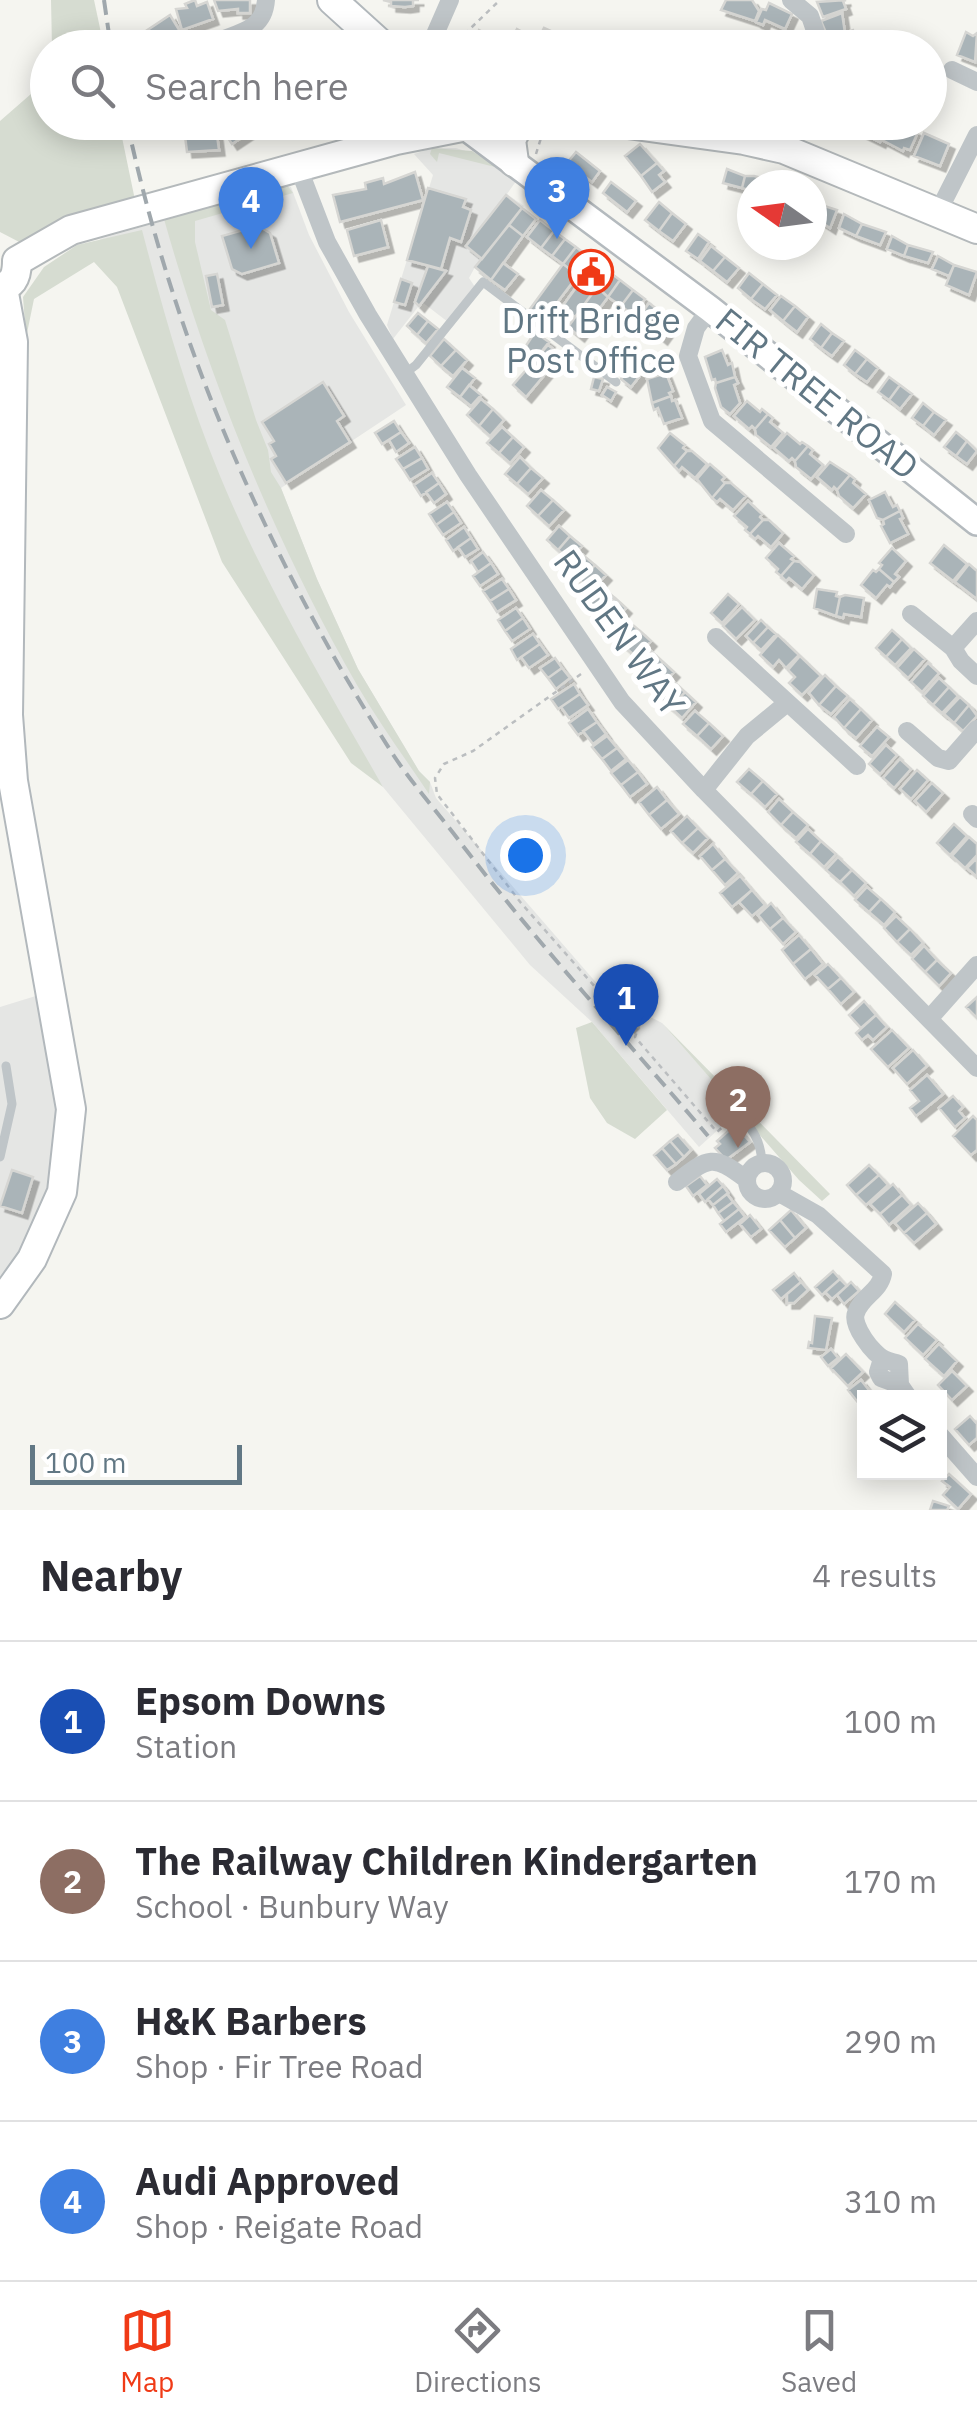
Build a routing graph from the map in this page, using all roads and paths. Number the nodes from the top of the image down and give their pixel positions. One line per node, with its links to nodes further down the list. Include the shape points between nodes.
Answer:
1 (266, 0): 7 (street, via 262,20)
2 (314, 0): 8 (main road)
3 (332, 0): 9 (main road)
4 (450, 0): 10 (street)
5 (500, 0): 11 (path)
6 (793, 0): 12 (street)
7 (245, 30)
8 (343, 30)
9 (365, 30)
10 (437, 30)
11 (469, 30)
12 (814, 30)
13 (952, 70): 14 (street)
14 (977, 82)
15 (977, 135): 23 (street)
16 (379, 140): 22 (main road)
17 (488, 140): 21 (main road, FIR TREE ROAD)
18 (511, 140): 21 (main road)
19 (536, 140): 21 (path)
20 (797, 140): 23 (main road)
21 (521, 168): 27 (main road, FIR TREE ROAD)
22 (298, 169): 25 (main road, via 72,230); 28 (street, RUDEN WAY, via 327,242)
23 (938, 212): 24 (main road)
24 (977, 229)
25 (8, 257): 26 (main road, via 17,273)
26 (2, 287): 53 (main road, via 13,342 8,716 71,1109 62,1192 32,1259)
27 (710, 308): 30 (main road, FIR TREE ROAD); 31 (street, via 688,356 712,421)
28 (404, 374): 29 (lane, via 483,282); 36 (street, RUDEN WAY)
29 (616, 382)
30 (977, 522)
31 (846, 534)
32 (911, 614): 35 (street)
33 (977, 622): 35 (street)
34 (716, 637): 38 (street)
35 (954, 648): 37 (street)
36 (595, 664): 42 (street, RUDEN WAY); 47 (path, via 473,751 444,764 435,778 437,794 511,895 604,997 642,1018 634,1040 716,1132)
37 (977, 676)
38 (788, 703): 41 (street); 42 (street, via 747,736)
39 (977, 729): 40 (street, via 950,761)
40 (907, 731)
41 (857, 766)
42 (704, 790): 44 (street, RUDEN WAY)
43 (977, 966): 44 (street)
44 (928, 1018): 46 (street, RUDEN WAY)
45 (6, 1066): 48 (lane, via 12,1104)
46 (977, 1068)
47 (735, 1116): 49 (lane, via 761,1143)
48 (0, 1157)
49 (762, 1163): 50 (street); 52 (street, via 781,1174)
50 (746, 1179): 51 (street, via 716,1160 704,1161); 52 (street, via 759,1199)
51 (677, 1182)
52 (779, 1192): 54 (street, via 818,1215 883,1274 855,1318 882,1358 881,1378)
53 (0, 1304)
54 (903, 1390)
55 (947, 1442): 56 (street)
56 (975, 1471)

